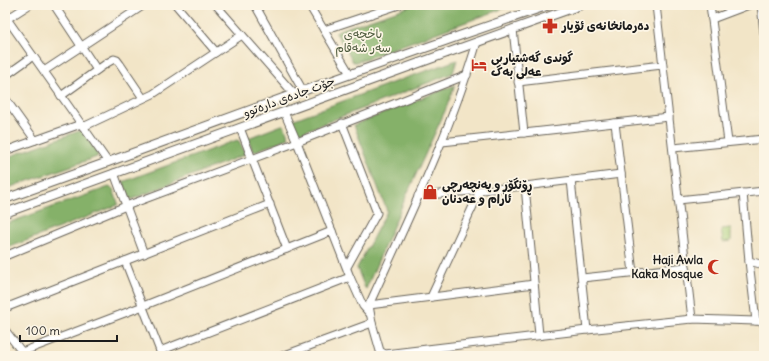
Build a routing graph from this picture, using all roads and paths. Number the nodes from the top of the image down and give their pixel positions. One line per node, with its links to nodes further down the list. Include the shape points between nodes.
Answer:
1 (28, 5): 15 (street)
2 (54, 5): 22 (street)
3 (144, 5): 22 (street)
4 (176, 5): 23 (street)
5 (216, 5): 20 (street)
6 (255, 5): 31 (street)
7 (310, 5): 18 (street)
8 (549, 5): 28 (main road, جۆت جادەی دارەتوو)
9 (581, 5): 17 (main road, جۆت جادەی دارەتوو)
10 (656, 5): 25 (street)
11 (710, 5): 16 (street)
12 (749, 5): 16 (street)
13 (761, 5): 19 (street)
14 (396, 6): 18 (street)
15 (6, 18): 24 (street)
16 (712, 19): 51 (street)
17 (513, 29): 21 (main road, جۆت جادەی دارەتوو); 33 (street)
18 (324, 30): 28 (street)
19 (764, 33)
20 (242, 35): 23 (street); 32 (street)
21 (477, 42): 29 (street); 34 (main road, جۆت جادەی دارەتوو)
22 (81, 46): 26 (street); 27 (street)
23 (216, 52): 38 (street)
24 (34, 56): 27 (street); 30 (street)
25 (662, 65): 33 (street); 41 (street)
26 (97, 70): 37 (street); 38 (street, via 110,60 117,60)
27 (44, 71): 37 (street)
28 (352, 74): 34 (main road); 35 (main road, جۆت جادەی دارەتوو)
29 (467, 75): 42 (street); 50 (street)
30 (5, 76)
31 (296, 77): 32 (street, via 290,82); 35 (street)
32 (281, 79): 36 (street)
33 (518, 82): 46 (street)
34 (359, 85): 40 (main road, جۆت جادەی دارەتوو)
35 (303, 91): 36 (main road, جۆت جادەی دارەتوو)
36 (294, 94): 55 (main road, جۆت جادەی دارەتوو)
37 (61, 96): 44 (street)
38 (143, 98): 44 (street)
39 (6, 100): 48 (street)
40 (284, 112): 45 (main road, جۆت جادەی دارەتوو); 49 (street)
41 (669, 117): 43 (street); 52 (street)
42 (342, 123): 49 (street); 76 (street, via 377,213)
43 (615, 123): 46 (street); 57 (street)
44 (82, 125): 48 (street); 55 (street)
45 (240, 128): 54 (street); 56 (main road, جۆت جادەی دارەتوو)
46 (524, 133): 50 (street)
47 (764, 138): 51 (street)
48 (35, 140): 53 (street)
49 (297, 142): 54 (street); 69 (street)
50 (442, 142): 63 (street)
51 (728, 142): 52 (street)
52 (672, 148): 65 (street)
53 (5, 151)
54 (252, 158): 66 (street); 67 (street)
55 (108, 162): 64 (main road, جۆت جادەی دارەتوو)
56 (114, 173): 67 (street); 68 (main road, جۆت جادەی دارەتوو)
57 (621, 174): 58 (street); 78 (street)
58 (571, 180): 59 (street); 80 (street)
59 (525, 186): 60 (street); 81 (street)
60 (480, 190): 63 (street); 82 (street)
61 (764, 191): 62 (street)
62 (743, 193): 65 (street); 74 (street)
63 (418, 196): 83 (street)
64 (5, 199)
65 (678, 200): 77 (street)
66 (270, 204): 70 (street); 71 (street)
67 (126, 206): 71 (street); 72 (street)
68 (5, 213)
69 (332, 231): 70 (street); 76 (street)
70 (287, 249): 84 (street)
71 (144, 254): 73 (street)
72 (5, 256)
73 (125, 261): 84 (street); 85 (street)
74 (749, 261): 75 (street); 88 (street)
75 (764, 265)
76 (347, 267): 79 (street)
77 (686, 267): 78 (street); 87 (street)
78 (633, 273): 80 (street)
79 (350, 277): 86 (street, via 363,306); 94 (street)
80 (582, 278): 92 (street)
81 (534, 284): 82 (street); 93 (street)
82 (431, 297): 83 (street)
83 (369, 305): 86 (street)
84 (143, 306): 91 (street, via 22,352); 94 (street)
85 (5, 308)
86 (370, 314): 90 (street)
87 (692, 319): 88 (street); 92 (street)
88 (756, 321): 89 (street)
89 (764, 322)
90 (372, 323): 93 (street, via 380,350 385,354); 95 (street)
91 (5, 330)
92 (587, 330): 93 (street)
93 (539, 335)
94 (161, 353)
95 (282, 356)

